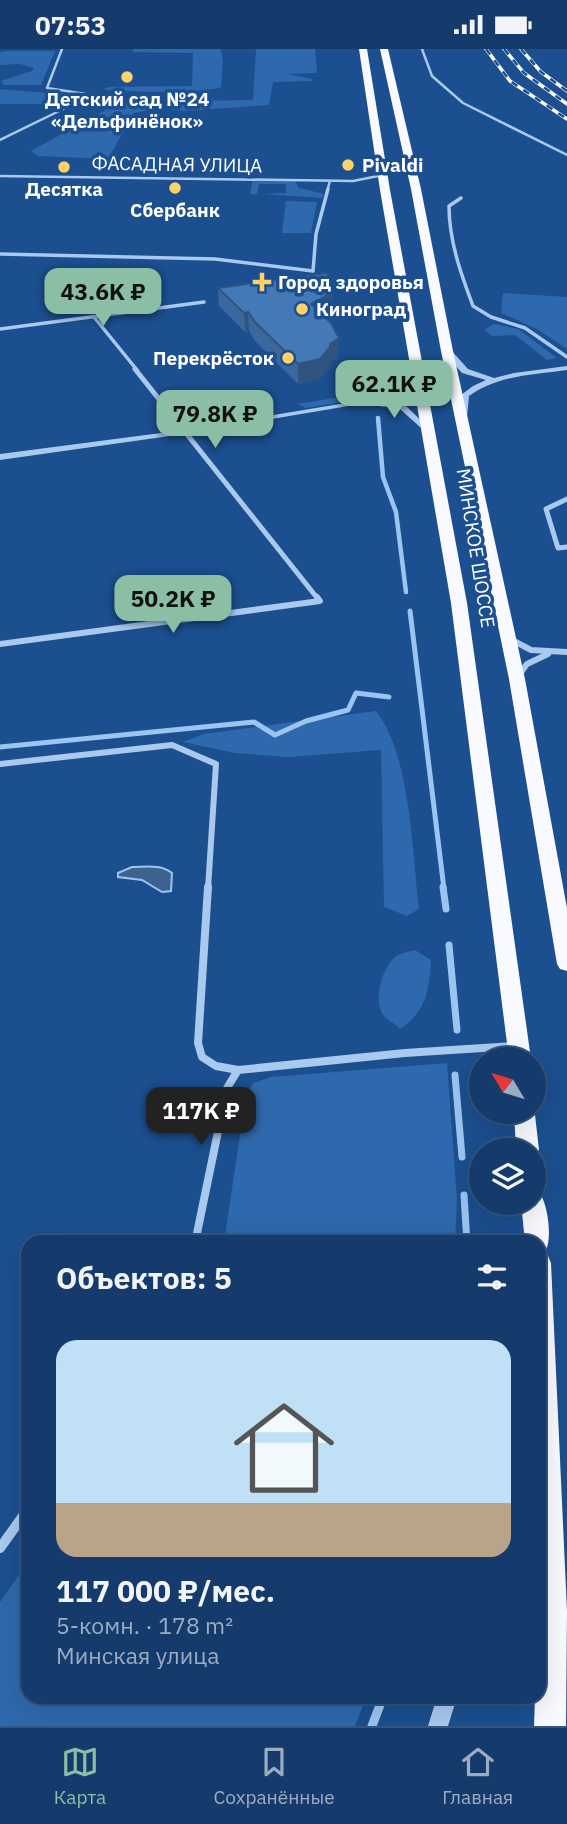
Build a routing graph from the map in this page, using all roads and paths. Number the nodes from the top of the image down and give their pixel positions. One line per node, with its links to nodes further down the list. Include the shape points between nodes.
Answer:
1 (62, 49): 5 (street, via 47,88 92,95)
2 (363, 49): 7 (highway, МИНСКОЕ ШОССЕ)
3 (384, 49): 17 (highway, МИНСКОЕ ШОССЕ)
4 (422, 49): 6 (street, via 433,78 485,115)
5 (0, 140)
6 (567, 155)
7 (383, 175): 10 (street, ФАСАДНАЯ УЛИЦА); 11 (highway, МИНСКОЕ ШОССЕ)
8 (0, 176): 9 (street, ФАСАДНАЯ УЛИЦА)
9 (330, 181): 10 (street, ФАСАДНАЯ УЛИЦА); 13 (street, via 316,235 313,271 215,260)
10 (353, 181): 11 (street, ФАСАДНАЯ УЛИЦА)
11 (379, 186): 19 (highway, МИНСКОЕ ШОССЕ)
12 (461, 198): 18 (street, via 449,206 448,215 473,306 525,328)
13 (0, 254)
14 (204, 302): 15 (street)
15 (94, 317): 16 (street); 24 (street)
16 (0, 329)
17 (447, 351): 21 (street, via 465,371); 23 (highway, МИНСКОЕ ШОССЕ)
18 (567, 357)
19 (418, 363): 22 (street, via 405,388); 25 (highway, МИНСКОЕ ШОССЕ)
20 (567, 368): 21 (street)
21 (496, 380): 23 (street, via 465,395)
22 (358, 403): 24 (street); 25 (street, via 402,407)
23 (463, 423): 29 (highway, МИНСКОЕ ШОССЕ)
24 (184, 432): 26 (street); 30 (street, via 320,598 316,603)
25 (430, 434): 35 (highway, МИНСКОЕ ШОССЕ, via 459,603)
26 (0, 457)
27 (567, 499): 28 (street, via 546,509 558,548)
28 (567, 547)
29 (509, 637): 31 (street, via 525,648); 32 (highway, МИНСКОЕ ШОССЕ)
30 (0, 644)
31 (563, 652): 32 (street, via 535,658)
32 (517, 679): 34 (highway, МИНСКОЕ ШОССЕ)
33 (0, 764): 37 (street, via 172,745 216,764 198,1043 202,1058)
34 (567, 964)
35 (518, 1047)
36 (469, 1052): 37 (street, via 405,1053)
37 (238, 1070): 39 (street, via 227,1088)
38 (534, 1215): 40 (highway)
39 (197, 1235)
40 (536, 1235)
41 (546, 1457): 46 (highway, via 552,1611)
42 (21, 1519): 43 (street)
43 (0, 1548)
44 (445, 1704): 45 (street)
45 (438, 1726)
46 (550, 1726)

